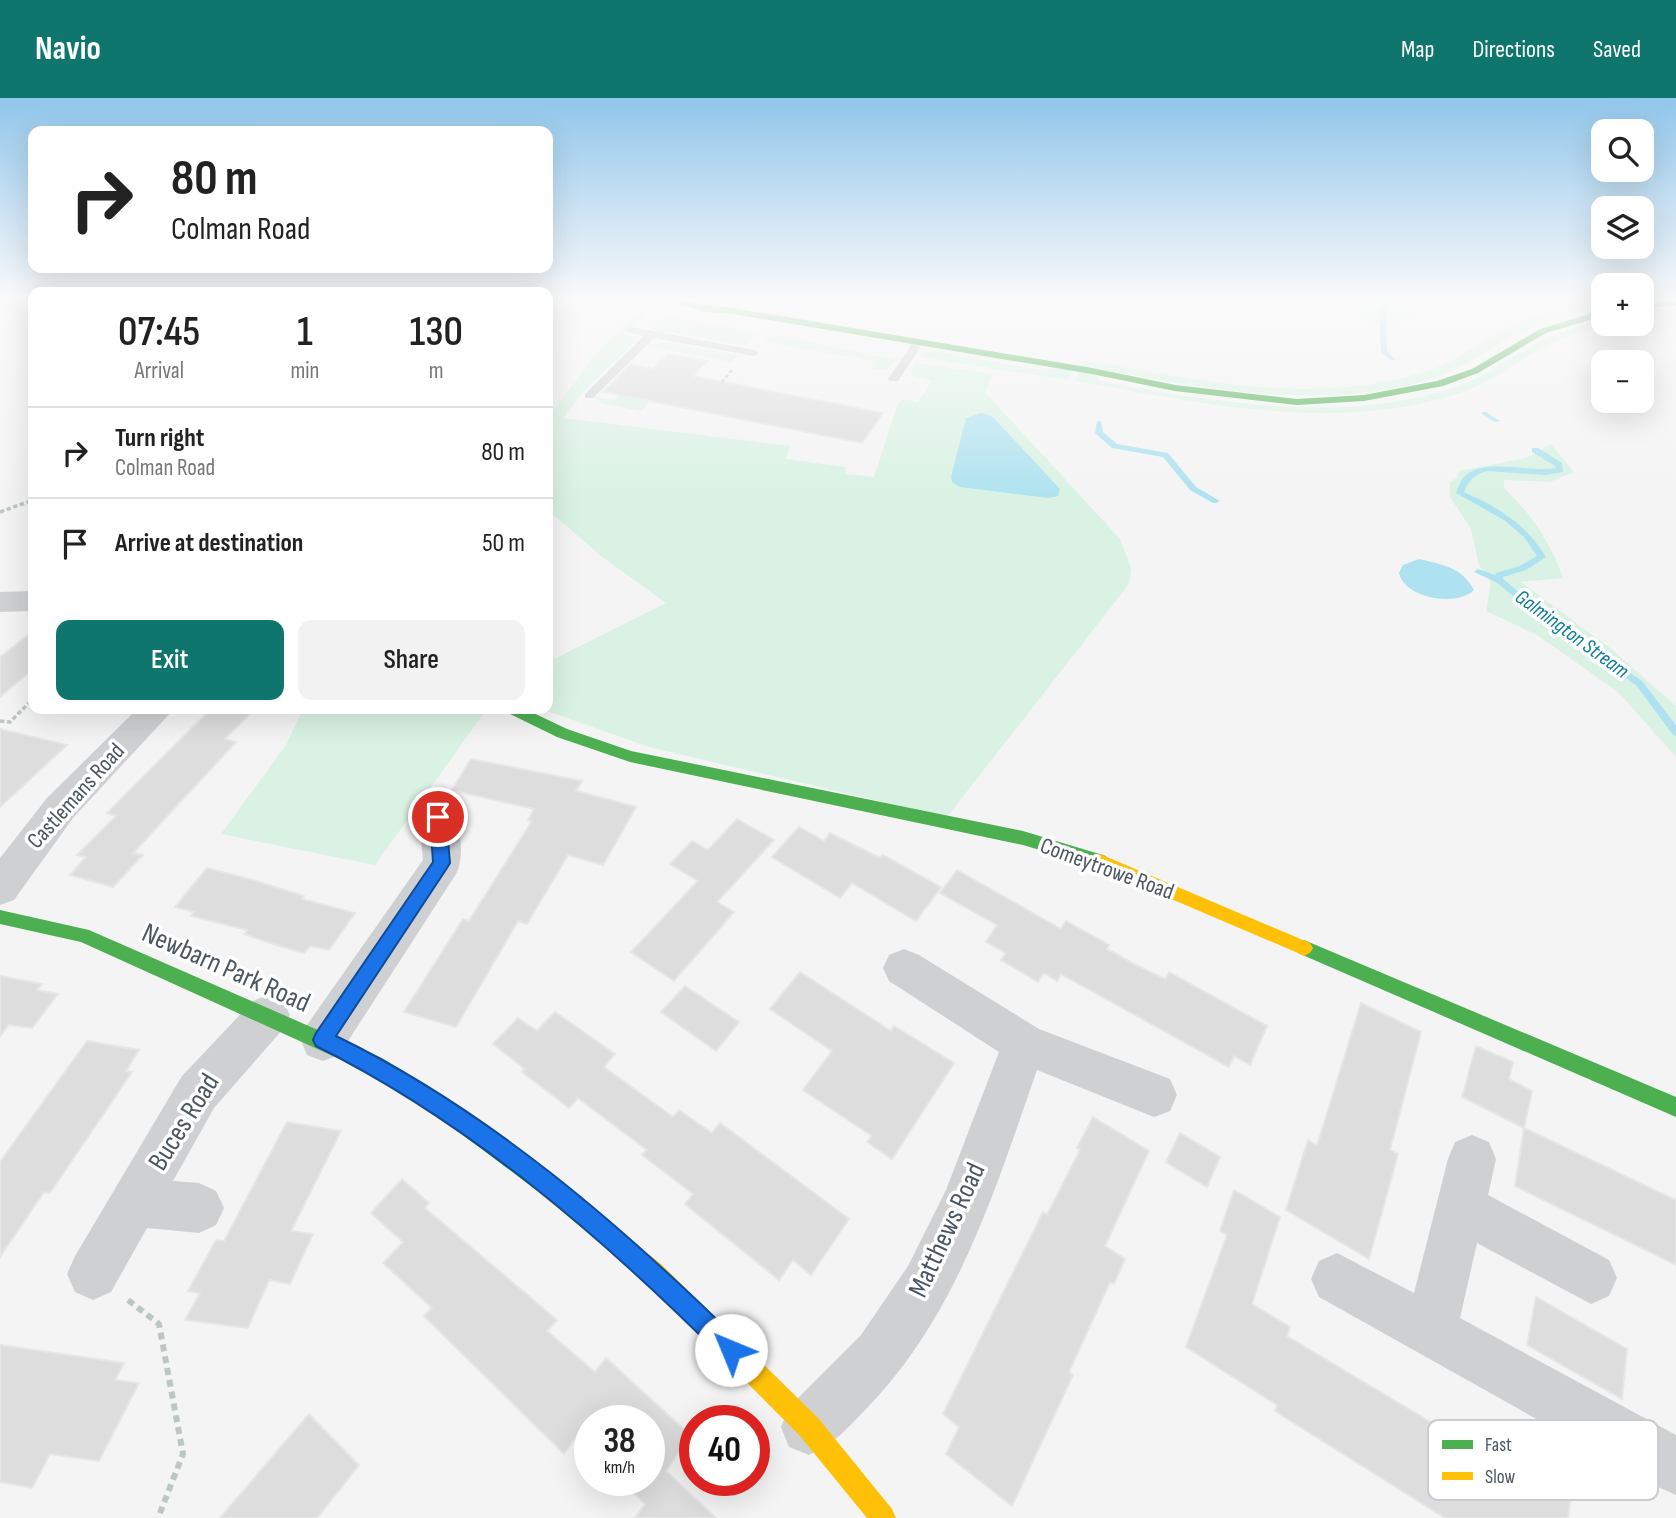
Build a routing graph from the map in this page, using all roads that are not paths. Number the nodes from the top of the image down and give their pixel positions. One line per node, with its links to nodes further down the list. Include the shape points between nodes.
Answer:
1 (618, 367): 6 (lane)
2 (902, 367): 5 (lane)
3 (1074, 367): 4 (street, via 1126,380 1268,401 1386,396 1439,384)
4 (1481, 367)
5 (894, 379)
6 (589, 396)
7 (28, 601): 8 (street)
8 (0, 602)
9 (152, 714): 12 (street, Castlemans Road, via 60,808)
10 (523, 714): 19 (street, Comeytrowe Road, via 630,756 1009,835 1096,859)
11 (438, 817): 16 (street, via 442,863)
12 (0, 888)
13 (0, 917): 15 (street, Newbarn Park Road, via 83,935)
14 (904, 968): 17 (street)
15 (268, 1015): 16 (street, Newbarn Park Road); 20 (street, Buces Road, via 198,1092)
16 (323, 1040): 27 (street, Newbarn Park Road, via 437,1103 536,1177 653,1272)
17 (1024, 1044): 18 (street); 27 (street, Matthews Road, via 933,1273 881,1353)
18 (1154, 1095)
19 (1676, 1107)
20 (135, 1202): 21 (street, Buces Road); 22 (street, Buces Road)
21 (199, 1208)
22 (93, 1274)
23 (1591, 1278): 25 (street, via 1466,1183)
24 (1336, 1279): 25 (street)
25 (1431, 1331): 26 (street)
26 (1593, 1420)
27 (809, 1427): 30 (street, Newbarn Park Road)
28 (1658, 1456): 29 (street)
29 (1676, 1466)
30 (883, 1518)

